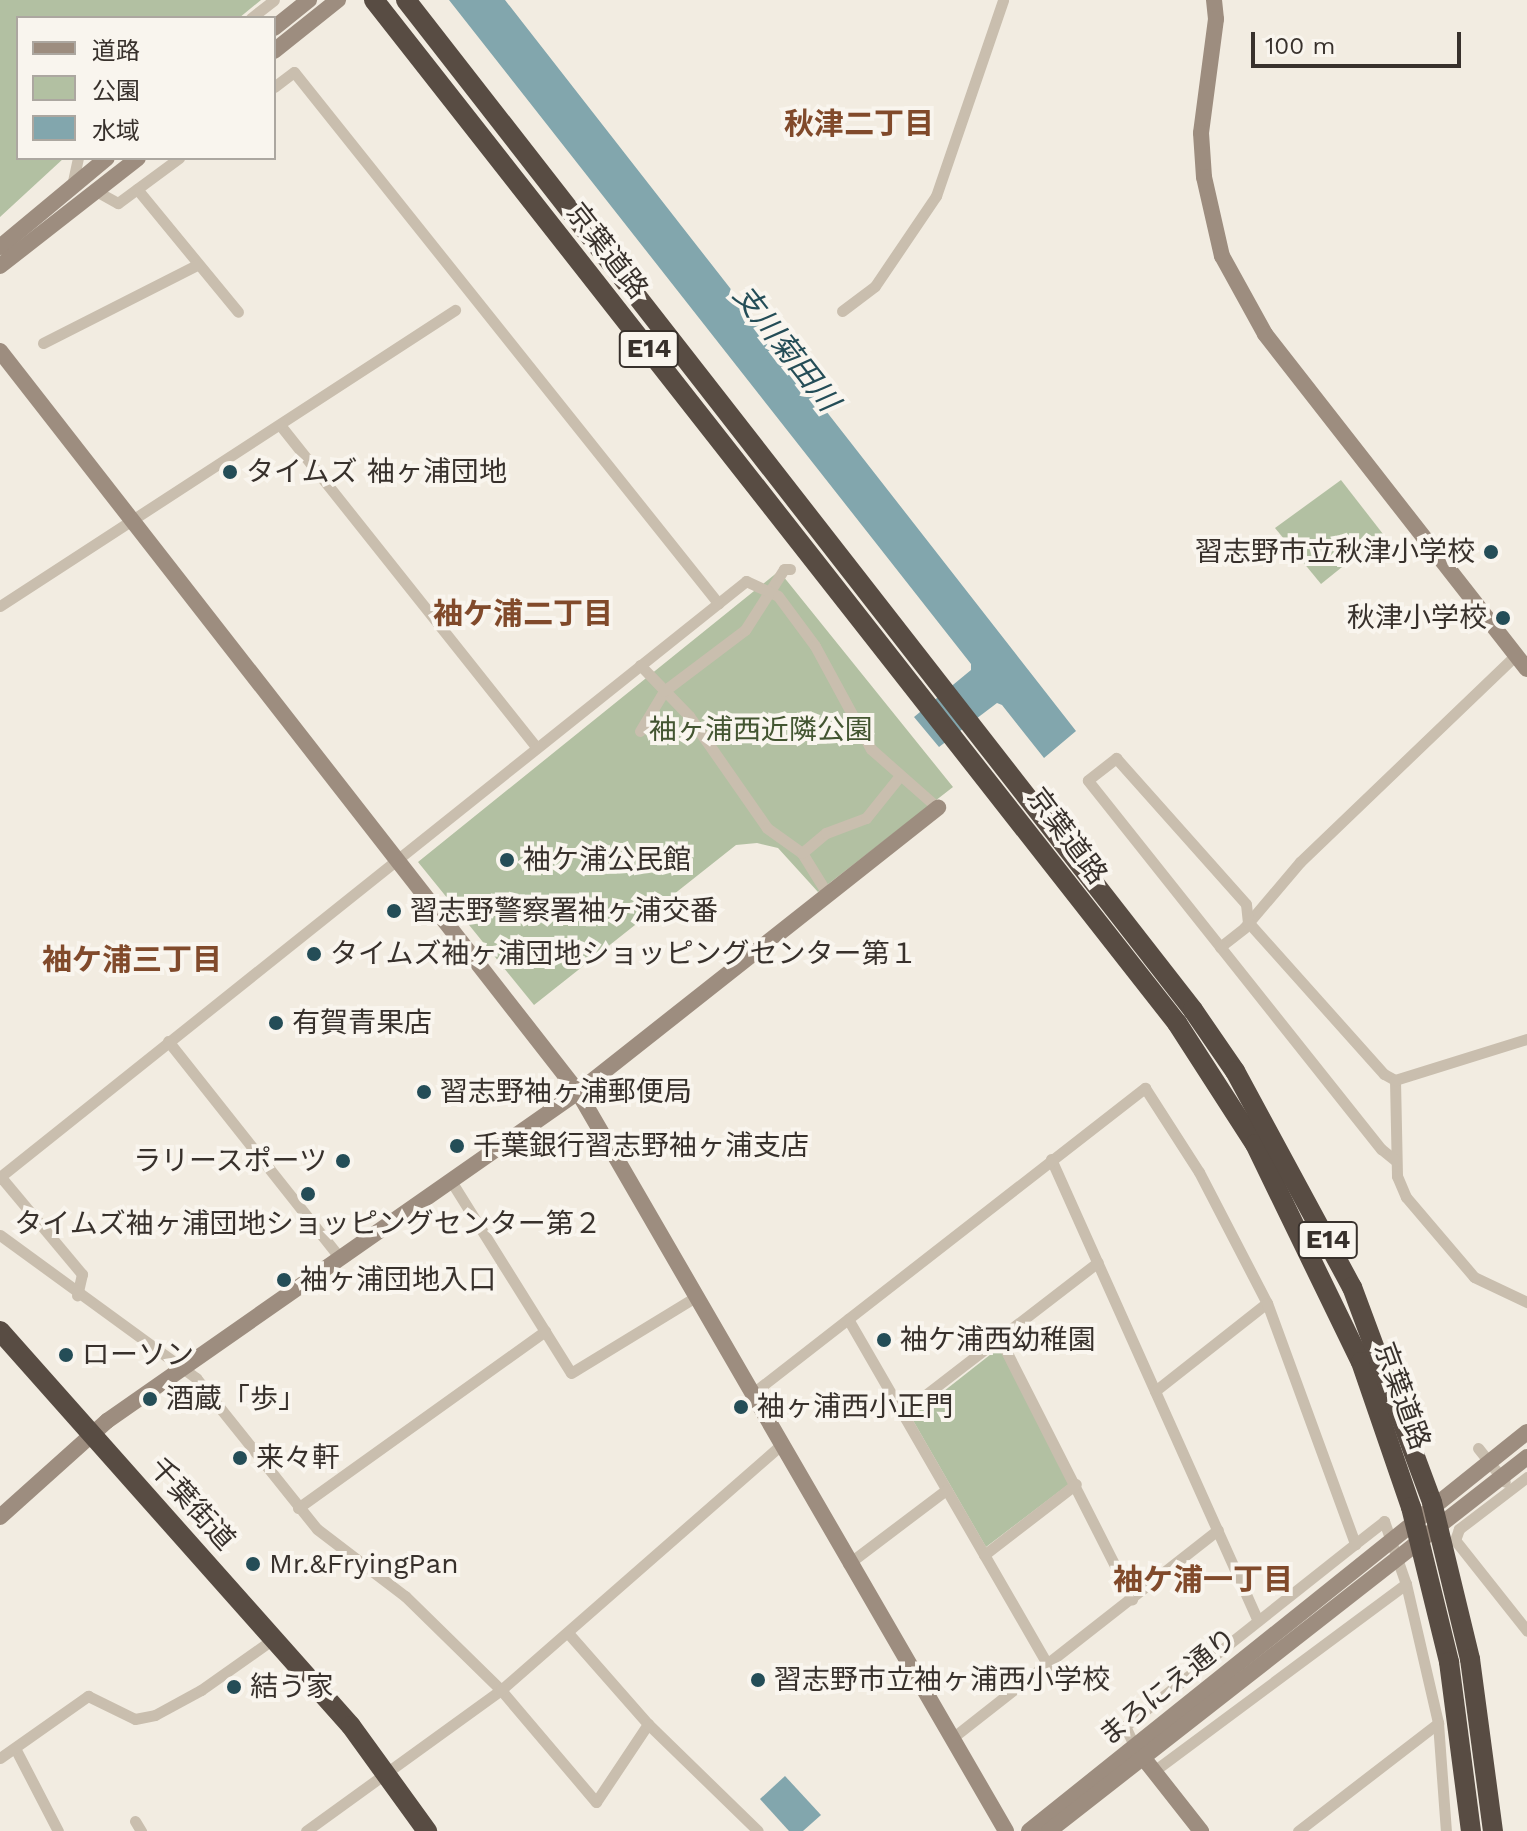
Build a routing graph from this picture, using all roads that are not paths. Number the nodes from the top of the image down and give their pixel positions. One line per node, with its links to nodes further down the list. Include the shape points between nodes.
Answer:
1 (274, 0): 8 (street)
2 (309, 0): 9 (street)
3 (338, 0): 10 (street)
4 (374, 0): 37 (highway, 京葉道路 / E14)
5 (406, 0): 37 (highway, 京葉道路 / E14)
6 (1003, 0): 23 (street, via 936,196 875,286)
7 (1214, 0): 33 (street, via 1201,133 1204,177 1222,256 1265,334)
8 (254, 16)
9 (276, 26)
10 (276, 49)
11 (276, 86): 31 (street, via 294,72)
12 (78, 160): 16 (street)
13 (104, 160): 16 (street)
14 (176, 160): 17 (street)
15 (134, 162): 18 (street)
16 (72, 186): 19 (street)
17 (137, 189): 18 (street, via 118,203); 20 (street)
18 (96, 191): 21 (street)
19 (0, 247)
20 (197, 265): 24 (street); 25 (street)
21 (0, 266)
22 (455, 310): 27 (street)
23 (842, 311)
24 (238, 312)
25 (43, 343)
26 (0, 351): 28 (street)
27 (280, 425): 28 (street); 40 (street)
28 (132, 521): 32 (street); 44 (street)
29 (790, 569): 30 (street, via 784,569)
30 (771, 588): 31 (street, via 746,581); 36 (street, via 745,630); 41 (street, via 815,646 871,749)
31 (718, 603): 34 (street)
32 (0, 606)
33 (1515, 656): 35 (street); 46 (street, via 1300,862)
34 (640, 665): 36 (street); 40 (street)
35 (1527, 669)
36 (664, 691): 38 (street); 43 (street, via 689,716 767,828)
37 (932, 692): 39 (highway, 京葉道路 / E14)
38 (640, 731)
39 (970, 740): 82 (highway, 京葉道路 / E14, via 1193,1010 1235,1071 1352,1287); 84 (highway, 京葉道路 / E14, via 1177,1023 1255,1144 1361,1362)
40 (536, 747): 44 (street)
41 (898, 778): 42 (street); 43 (street, via 866,818 826,833)
42 (938, 808): 45 (street)
43 (802, 853): 45 (street)
44 (397, 860): 49 (street); 51 (street)
45 (828, 895): 51 (street)
46 (1248, 922): 47 (street); 47 (street, via 1246,904 1116,758 1088,780); 50 (street)
47 (1220, 947): 53 (street)
48 (1527, 1039): 50 (street)
49 (168, 1041): 54 (street); 57 (street)
50 (1395, 1080): 53 (street)
51 (578, 1092): 55 (street); 60 (street)
52 (1051, 1159): 58 (street); 62 (street, via 1145,1088 1199,1172); 63 (street)
53 (1396, 1161): 61 (street, via 1406,1197 1474,1277)
54 (0, 1177): 59 (street, via 82,1274)
55 (451, 1181): 57 (street); 65 (street)
56 (0, 1235): 59 (street)
57 (339, 1257): 67 (street)
58 (1098, 1262): 66 (street); 68 (street)
59 (77, 1295): 67 (street)
60 (697, 1296): 65 (street, via 571,1373); 69 (street)
61 (1527, 1302)
62 (1267, 1303): 68 (street); 85 (street, via 1307,1400)
63 (848, 1319): 69 (street); 70 (street)
64 (0, 1331): 72 (highway, 千葉街道)
65 (545, 1331): 80 (street)
66 (1000, 1339): 70 (street); 77 (street)
67 (180, 1366): 72 (street); 80 (street, via 196,1378)
68 (1155, 1391): 83 (street)
69 (753, 1393): 73 (street)
70 (902, 1413): 79 (street)
71 (1527, 1432): 82 (street, まろにえ通り)
72 (91, 1434): 81 (street); 93 (highway, 千葉街道)
73 (783, 1443): 87 (street); 92 (street)
74 (1478, 1448): 78 (street)
75 (1527, 1457): 82 (street, まろにえ通り)
76 (1527, 1477): 78 (street)
77 (1076, 1484): 86 (street); 89 (street)
78 (1511, 1489): 91 (street, via 1459,1529 1455,1540)
79 (946, 1490): 86 (street); 87 (street)
80 (298, 1508): 95 (street, via 317,1529 405,1596)
81 (0, 1517)
82 (1436, 1517): 84 (street, まろにえ通り); 115 (highway, 京葉道路 / E14, via 1470,1659)
83 (1218, 1530): 89 (street); 90 (street)
84 (1418, 1531): 100 (street, まろにえ通り); 114 (highway, 京葉道路 / E14, via 1449,1662)
85 (1355, 1544): 88 (street, via 1384,1521); 90 (street)
86 (984, 1555): 94 (street)
87 (848, 1564): 98 (street)
88 (1406, 1584): 96 (street); 102 (street)
89 (1132, 1599): 94 (street)
90 (1258, 1621): 100 (street, via 1125,1726)
91 (1527, 1631)
92 (568, 1633): 95 (street); 97 (street)
93 (272, 1640): 99 (street, via 155,1715 135,1719 88,1696); 103 (highway, 千葉街道)
94 (1048, 1666): 98 (street)
95 (501, 1690): 97 (street, via 596,1802); 103 (street)
96 (1438, 1723): 112 (street); 113 (street)
97 (648, 1724): 107 (street)
98 (951, 1739): 108 (street)
99 (16, 1750): 101 (street); 104 (street)
100 (1139, 1752): 102 (street); 109 (street, まろにえ通り); 110 (street, まろにえ通り)
101 (0, 1758)
102 (1154, 1771): 111 (street)
103 (385, 1772): 105 (street); 106 (highway, 千葉街道)
104 (58, 1831)
105 (306, 1831)
106 (427, 1831)
107 (758, 1831)
108 (1006, 1831)
109 (1029, 1831)
110 (1049, 1831)
111 (1201, 1831)
112 (1298, 1831)
113 (1446, 1831)
114 (1471, 1831)
115 (1493, 1831)

